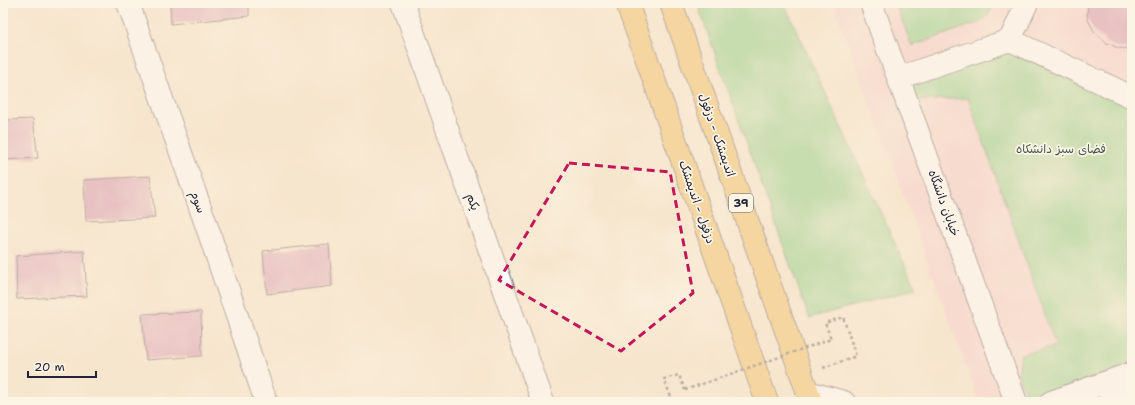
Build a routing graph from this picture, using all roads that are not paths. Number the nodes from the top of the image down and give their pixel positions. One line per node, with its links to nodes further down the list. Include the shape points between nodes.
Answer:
1 (128, 3): 13 (street, سوم)
2 (403, 3): 14 (street, یکم)
3 (627, 3): 15 (main road, دزفول - اندیمشک)
4 (671, 3): 11 (main road, اندیمشک - دزفول / 39)
5 (871, 3): 8 (street, خیابان دانشگاه)
6 (1027, 3): 7 (street)
7 (1010, 40): 8 (street); 9 (street)
8 (898, 78): 17 (street, خیابان دانشگاه)
9 (1132, 97)
10 (1132, 373): 18 (street)
11 (807, 390): 16 (street)
12 (1132, 394): 19 (street)
13 (266, 402)
14 (543, 402)
15 (767, 402)
16 (844, 402)
17 (1016, 402)
18 (1051, 402)
19 (1109, 402)

